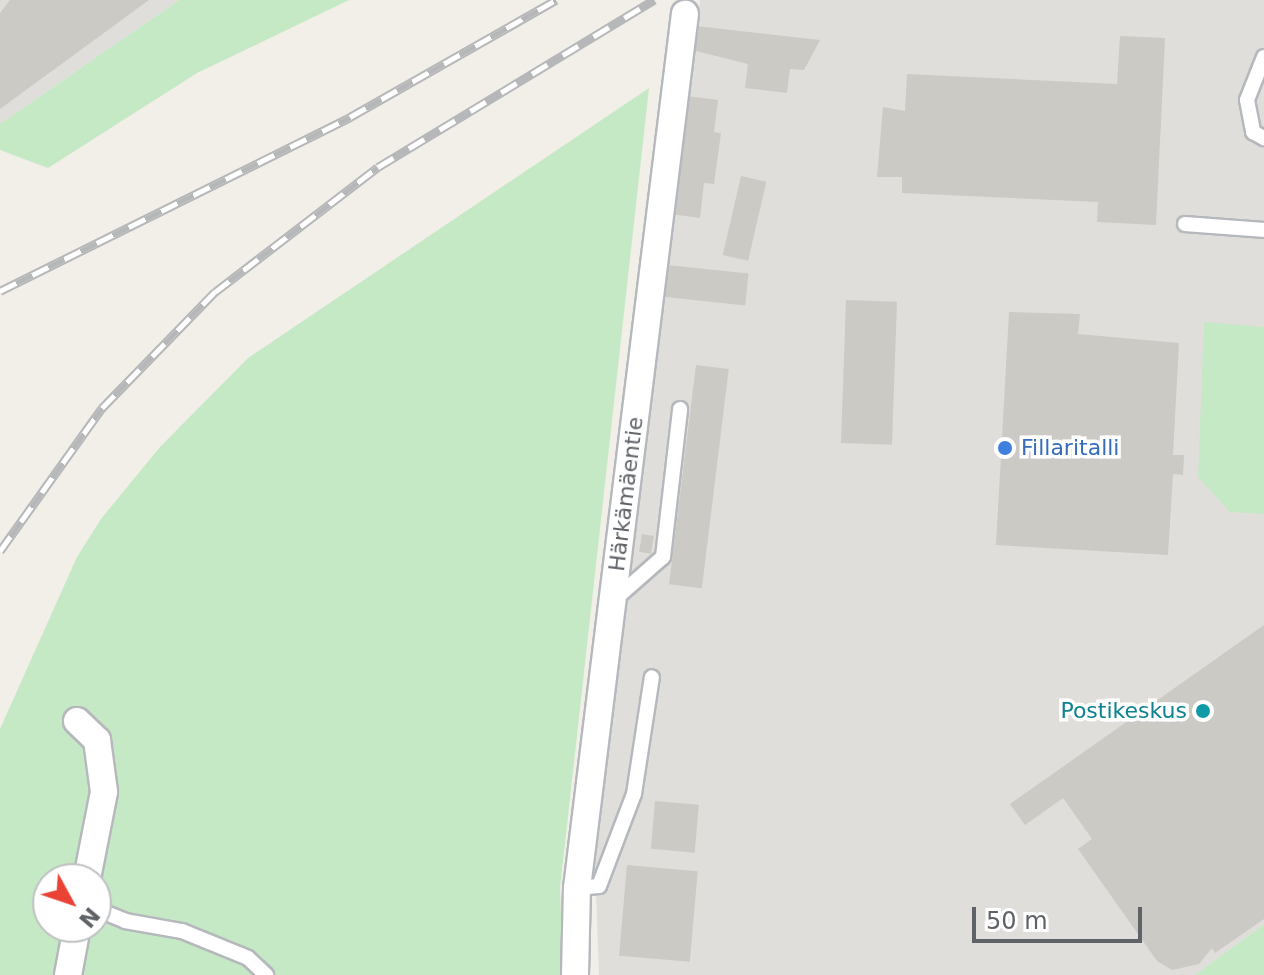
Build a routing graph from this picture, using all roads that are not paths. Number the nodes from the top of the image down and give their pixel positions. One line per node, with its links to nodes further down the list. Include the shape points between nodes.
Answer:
1 (685, 14): 7 (street, Härkämäentie)
2 (1264, 57): 3 (lane, via 1247,100 1253,132)
3 (1264, 138)
4 (1185, 224): 5 (lane)
5 (1264, 230)
6 (680, 409): 7 (lane, via 663,557)
7 (613, 600): 11 (street, Härkämäentie)
8 (652, 677): 11 (lane, via 634,794 599,886)
9 (77, 721): 10 (street, via 97,740 104,792)
10 (90, 863)
11 (577, 888): 16 (street, Härkämäentie)
12 (112, 916): 15 (lane, via 182,931 248,958)
13 (74, 943): 14 (street)
14 (68, 975)
15 (266, 975)
16 (575, 975)

